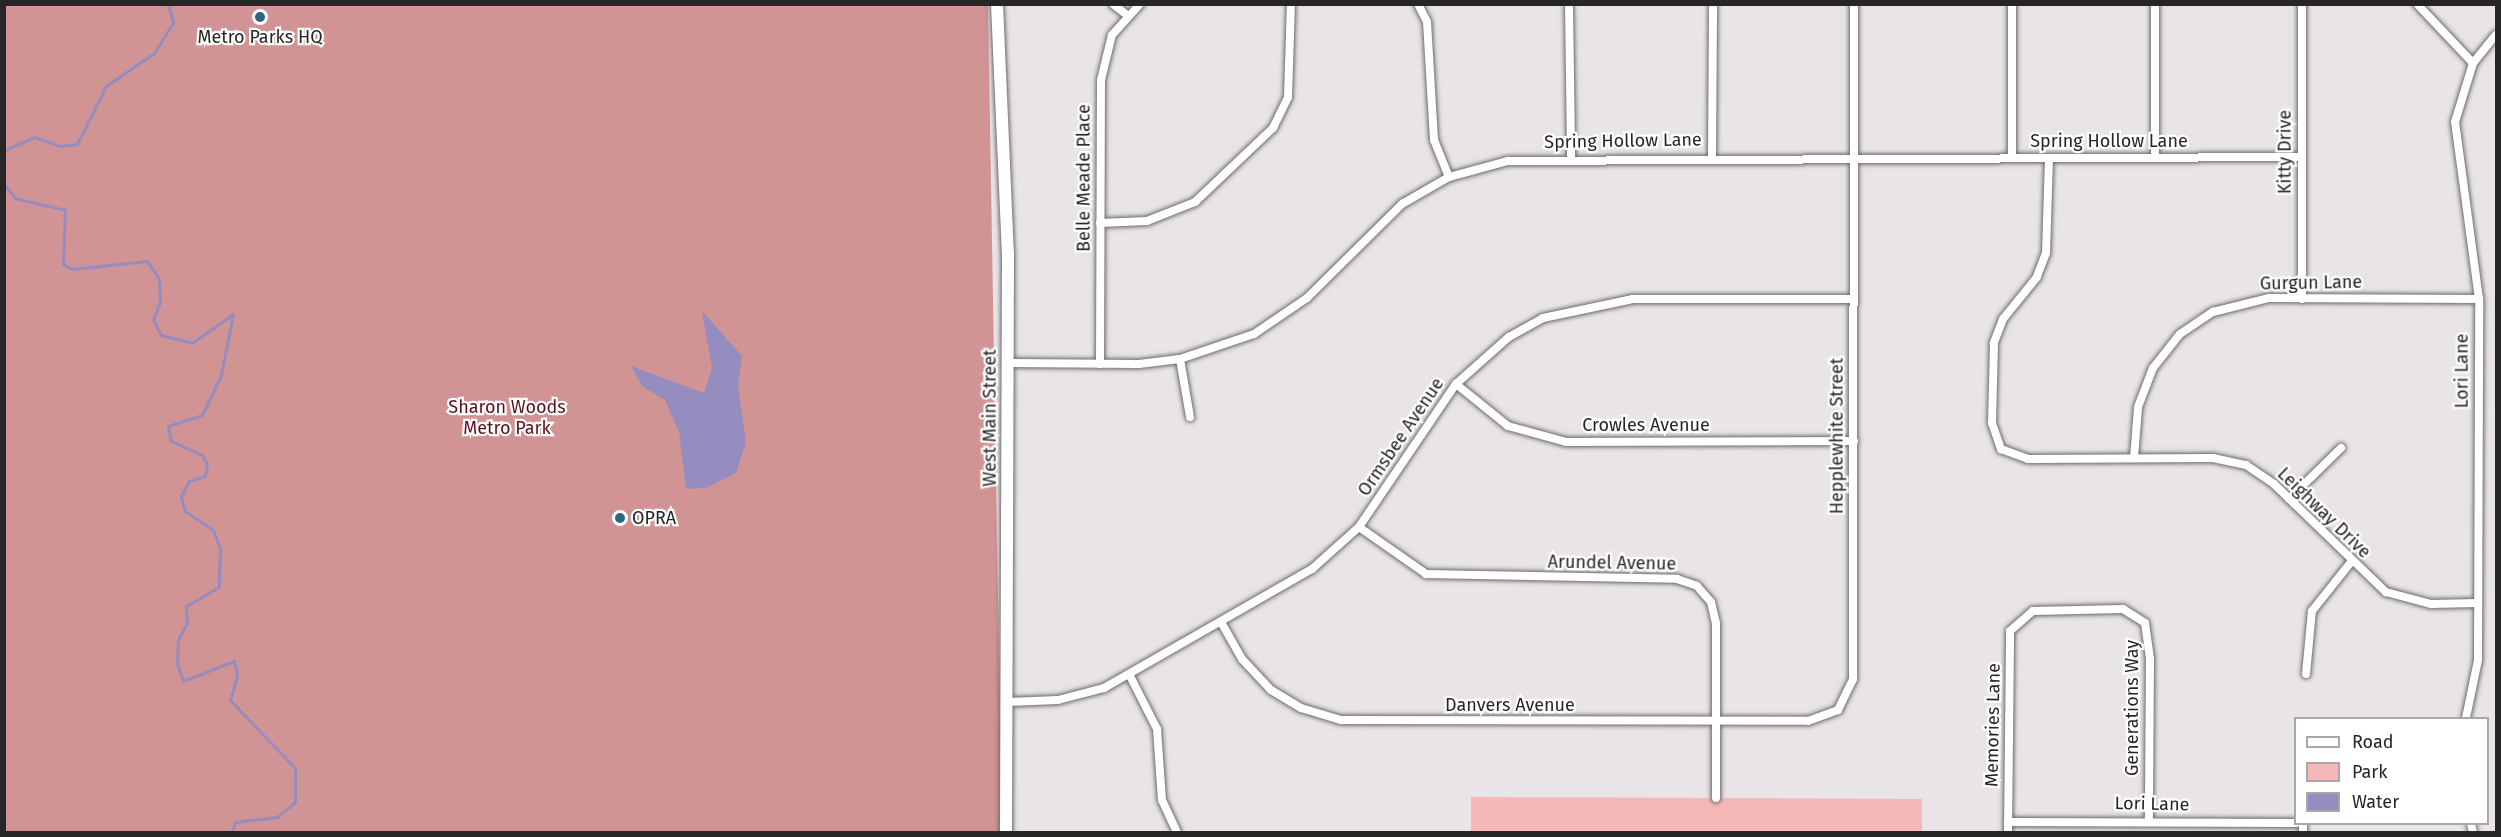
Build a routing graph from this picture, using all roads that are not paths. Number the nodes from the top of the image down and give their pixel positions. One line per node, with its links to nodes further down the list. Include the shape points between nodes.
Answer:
1 (997, 4): 29 (main road, West Main Street)
2 (1113, 4): 13 (street)
3 (1140, 4): 13 (street, Belle Meade Place)
4 (1291, 4): 24 (street, via 1288,97 1273,128 1196,202 1148,221)
5 (1418, 4): 23 (street, via 1426,22 1434,140)
6 (1713, 4): 17 (street)
7 (1854, 4): 19 (street, Hepplewhite Street)
8 (2012, 4): 20 (street)
9 (2155, 4): 18 (street)
10 (2302, 4): 22 (street, Kitty Drive)
11 (2416, 4): 15 (street)
12 (1569, 6): 16 (street)
13 (1127, 15): 24 (street, Belle Meade Place, via 1104,54)
14 (2496, 35): 15 (street, Lori Lane)
15 (2473, 63): 27 (street, Lori Lane, via 2458,105 2455,139)
16 (1571, 156): 17 (street, Spring Hollow Lane); 23 (street, Spring Hollow Lane, via 1508,161)
17 (1713, 157): 19 (street, Spring Hollow Lane)
18 (2155, 157): 21 (street, Spring Hollow Lane); 22 (street, Spring Hollow Lane)
19 (1855, 158): 20 (street, Spring Hollow Lane); 25 (street, Hepplewhite Street)
20 (2012, 158): 21 (street, Spring Hollow Lane)
21 (2049, 158): 35 (street, Leighway Drive, via 2046,253 2037,277 2003,319 1994,343 1992,423 2001,449 2028,459)
22 (2302, 158): 26 (street, Kitty Drive)
23 (1449, 177): 28 (street, Spring Hollow Lane, via 1402,204 1281,318 1254,334)
24 (1100, 223): 30 (street, Belle Meade Place)
25 (1854, 299): 31 (street, Ormsbee Avenue, via 1633,299 1543,318 1493,349); 33 (street, Hepplewhite Street)
26 (2302, 299): 27 (street, Gurgun Lane); 35 (street, Gurgun Lane, via 2240,302 2180,334 2153,368 2142,394)
27 (2479, 299): 39 (street, Lori Lane)
28 (1180, 359): 30 (street, Spring Hollow Lane); 32 (street)
29 (1009, 363): 30 (street, Spring Hollow Lane); 44 (main road, West Main Street)
30 (1100, 364)
31 (1456, 384): 33 (street, Crowles Avenue, via 1508,426 1566,442); 37 (street, Ormsbee Avenue)
32 (1190, 417)
33 (1854, 441): 45 (street, Hepplewhite Street, via 1853,679)
34 (2341, 448): 36 (street)
35 (2134, 458): 36 (street, Leighway Drive, via 2213,458 2246,465)
36 (2289, 499): 38 (street, Leighway Drive)
37 (1359, 527): 41 (street, Ormsbee Avenue, via 1312,569); 47 (street, Arundel Avenue, via 1426,574 1677,579 1697,586 1714,612)
38 (2351, 562): 39 (street, Leighway Drive, via 2398,597 2431,604); 43 (street, via 2312,611)
39 (2477, 603): 46 (street, Lori Lane, via 2477,678)
40 (2016, 620): 49 (street, Generations Way, via 2033,611 2123,609 2145,623 2150,659); 50 (street, Memories Lane, via 2010,630)
41 (1221, 622): 42 (street, Ormsbee Avenue); 47 (street, Danvers Avenue, via 1242,659 1271,690 1301,708 1341,720)
42 (1129, 674): 44 (street, Ormsbee Avenue, via 1058,700); 53 (street, via 1157,729 1162,800)
43 (2306, 674)
44 (1008, 702): 52 (main road, West Main Street)
45 (1838, 710): 47 (street, Danvers Avenue, via 1808,721)
46 (2466, 717)
47 (1716, 721): 48 (street, Arundel Avenue)
48 (1716, 798)
49 (2149, 821): 50 (street, Lori Lane); 51 (street, Lori Lane)
50 (2008, 822): 54 (street, Memories Lane)
51 (2294, 823)
52 (1006, 832)
53 (1177, 832)
54 (2008, 832)

